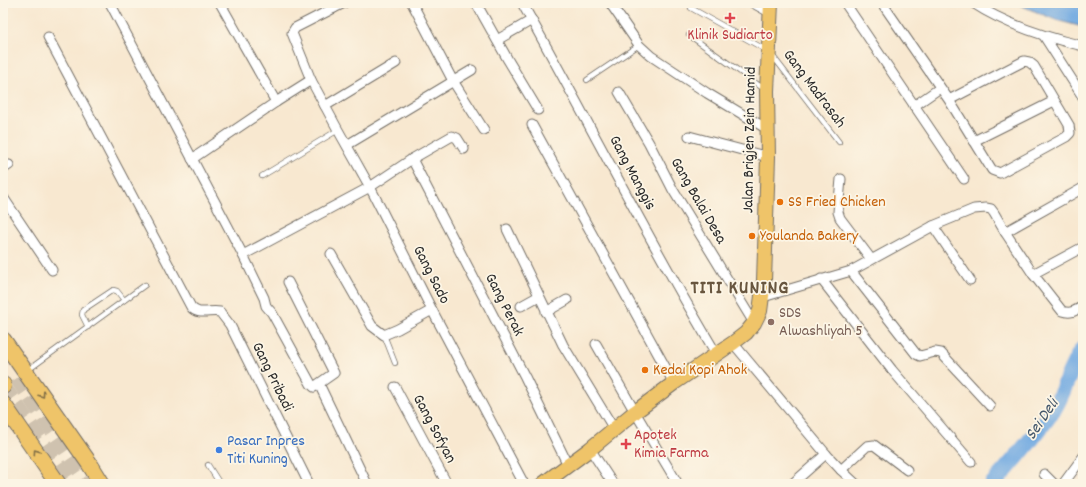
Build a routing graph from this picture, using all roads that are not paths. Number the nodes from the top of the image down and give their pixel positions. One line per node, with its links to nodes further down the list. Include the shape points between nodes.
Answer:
1 (110, 3): 48 (street)
2 (220, 3): 34 (street)
3 (344, 3): 12 (street)
4 (412, 3): 27 (street)
5 (476, 3): 19 (street)
6 (522, 3): 15 (street, Gang Manggis)
7 (610, 3): 20 (street)
8 (753, 3): 14 (street)
9 (845, 3): 36 (street)
10 (882, 3): 28 (street)
11 (973, 3): 17 (street, via 985,11)
12 (333, 6): 25 (street, Gang Sado, via 293,30 292,34)
13 (691, 8): 22 (lane)
14 (771, 8): 22 (main road, Jalan Brigjen Zein Hamid)
15 (532, 20): 19 (street); 84 (street, Gang Manggis, via 653,244)
16 (688, 35): 29 (lane)
17 (1044, 36): 21 (street); 31 (street)
18 (48, 37): 107 (street, Gang Pribadi, via 192,307 200,312 220,312 230,324)
19 (497, 40): 37 (street)
20 (639, 45): 26 (lane); 39 (street, via 707,94)
21 (1083, 46)
22 (770, 52): 29 (main road, Jalan Brigjen Zein Hamid); 44 (lane, Gang Madrasah)
23 (396, 63): 35 (street)
24 (472, 70): 27 (street)
25 (311, 80): 34 (street); 35 (street, Gang Sado)
26 (587, 80)
27 (453, 81): 41 (street); 45 (street)
28 (940, 88): 32 (street); 36 (street)
29 (768, 91): 39 (main road, Jalan Brigjen Zein Hamid)
30 (619, 92): 78 (street, Gang Balai Desa, via 673,190)
31 (1083, 97)
32 (949, 100): 33 (street, via 1024,61 1034,66); 43 (street)
33 (1054, 101): 43 (street); 43 (street, via 1069,126 1070,133 1000,173 992,170)
34 (276, 102): 48 (street)
35 (325, 106): 40 (street, Gang Sado)
36 (914, 106): 52 (street)
37 (538, 110)
38 (532, 125): 88 (street)
39 (767, 129): 47 (main road, Jalan Brigjen Zein Hamid)
40 (338, 130): 45 (street, Gang Sado); 50 (lane)
41 (484, 130)
42 (689, 136): 47 (street)
43 (974, 141)
44 (839, 142)
45 (347, 145): 53 (street, Gang Sado)
46 (464, 149): 49 (street, via 457,138 452,136)
47 (768, 157): 71 (main road, Jalan Brigjen Zein Hamid)
48 (192, 159): 61 (street)
49 (412, 159): 53 (street); 100 (street, Gang Perak)
50 (262, 176)
51 (841, 179): 62 (street, via 838,212 840,218)
52 (964, 179)
53 (370, 187): 61 (street); 76 (street, Gang Sado)
54 (1083, 188): 58 (street)
55 (3, 197): 63 (street)
56 (933, 226): 58 (street, via 974,209 986,208 994,213); 62 (street); 67 (street)
57 (507, 229): 70 (street)
58 (1005, 232): 65 (street)
59 (1083, 246): 65 (street)
60 (331, 254): 80 (street, via 372,326)
61 (244, 255): 89 (street, via 266,306 311,384 314,387)
62 (871, 259): 64 (street)
63 (52, 270)
64 (851, 271): 66 (street); 92 (street, via 916,354 920,356 941,353)
65 (1033, 274): 75 (street, via 1062,310 1068,313)
66 (821, 279): 71 (street); 98 (street, via 892,370)
67 (970, 280)
68 (288, 282): 89 (street, via 334,373)
69 (145, 285): 72 (lane)
70 (539, 296): 74 (street); 77 (street)
71 (763, 297): 78 (main road, Jalan Brigjen Zein Hamid)
72 (124, 300): 79 (lane); 79 (lane, via 113,290 83,310 82,315)
73 (567, 300): 77 (street)
74 (521, 306)
75 (1083, 306)
76 (432, 310): 80 (street); 110 (street, Gang Sado)
77 (546, 312): 94 (street)
78 (754, 323): 82 (main road, Jalan Brigjen Zein Hamid)
79 (88, 327): 87 (lane)
80 (384, 335): 86 (lane)
81 (3, 340): 87 (highway)
82 (734, 343): 84 (main road, Jalan Brigjen Zein Hamid); 96 (street)
83 (596, 344): 93 (street)
84 (717, 355): 88 (main road, Jalan Brigjen Zein Hamid)
85 (3, 358): 87 (highway)
86 (395, 363)
87 (12, 380): 105 (highway, one-way to 105, via 89,463)
88 (674, 383): 93 (main road, Jalan Brigjen Zein Hamid)
89 (319, 384): 108 (street)
90 (395, 387): 109 (street, Gang Sofyan)
91 (3, 404): 104 (highway, one-way to 91)
92 (990, 406)
93 (635, 412): 94 (main road, Jalan Brigjen Zein Hamid); 113 (street)
94 (614, 429): 95 (main road, Jalan Brigjen Zein Hamid)
95 (590, 449): 100 (main road, Jalan Brigjen Zein Hamid); 112 (street)
96 (826, 454): 101 (street); 114 (street)
97 (1083, 457): 117 (street)
98 (971, 462)
99 (208, 465): 106 (lane)
100 (568, 465): 111 (main road, Jalan Brigjen Zein Hamid)
101 (841, 470): 102 (street, via 868,446 874,445); 115 (street)
102 (907, 470)
103 (1044, 474): 116 (street)
104 (58, 484)
105 (102, 484)
106 (220, 484)
107 (309, 484)
108 (367, 484)
109 (447, 484)
110 (524, 484)
111 (543, 484)
112 (613, 484)
113 (678, 484)
114 (792, 484)
115 (856, 484)
116 (1054, 484)
117 (1063, 484)

